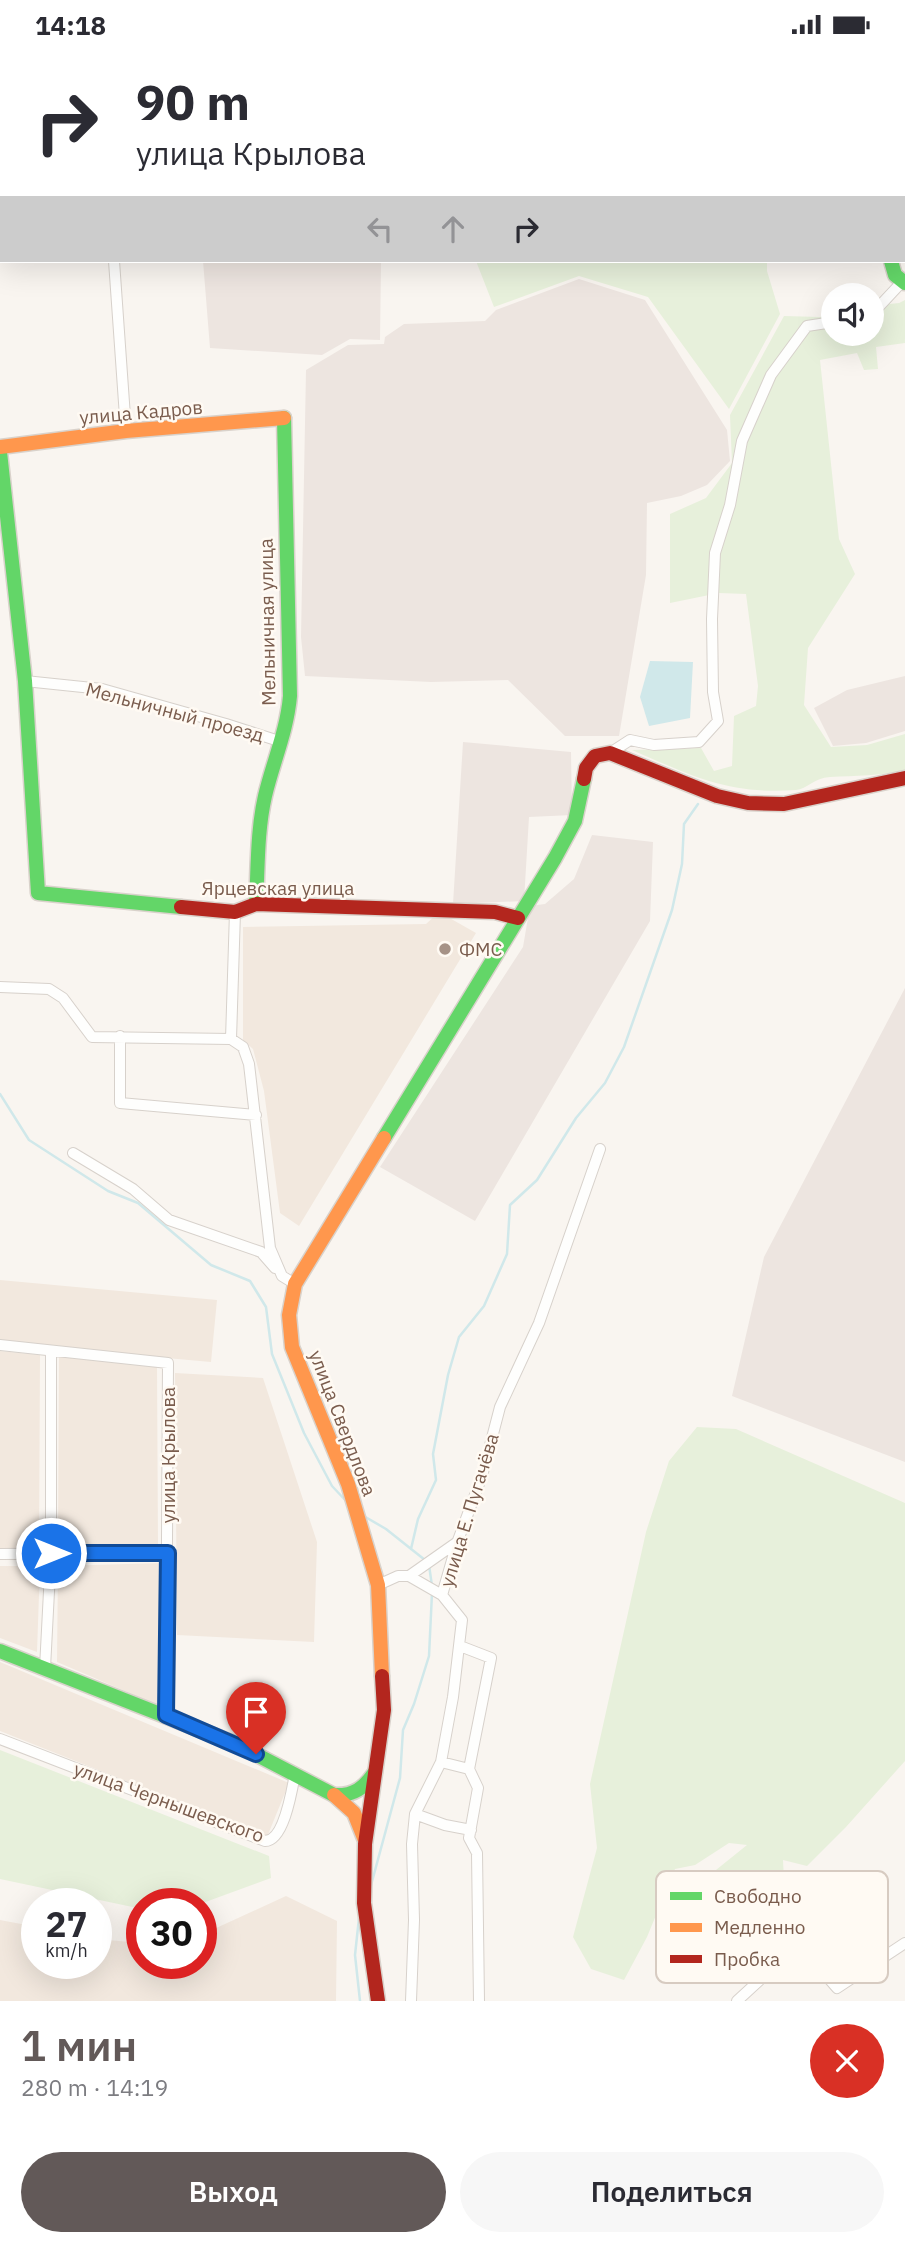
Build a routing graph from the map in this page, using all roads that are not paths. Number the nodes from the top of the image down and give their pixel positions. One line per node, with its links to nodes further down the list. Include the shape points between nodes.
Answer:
1 (114, 263): 7 (street)
2 (892, 263): 3 (street, via 895,275)
3 (904, 282): 4 (street)
4 (884, 302)
5 (821, 324): 11 (street, via 807,326 771,375 742,440 730,505 715,552 713,692 718,721 699,743 654,745 630,740)
6 (285, 418): 7 (street, улица Кадров); 10 (street, Мельничная улица, via 290,696)
7 (126, 431): 8 (street, улица Кадров)
8 (0, 450): 9 (street)
9 (25, 681): 10 (street, Мельничный проезд, via 102,689); 14 (street, Ярцевская улица, via 37,893)
10 (282, 742): 13 (street, Мельничная улица, via 260,824)
11 (611, 754): 12 (street, via 717,796 748,803 784,803); 15 (street, улица Свердлова, via 595,756 589,762 569,834)
12 (905, 778)
13 (256, 904): 14 (street, Ярцевская улица); 15 (street, Ярцевская улица, via 495,912)
14 (235, 912): 18 (street)
15 (518, 918): 22 (street, улица Свердлова)
16 (0, 987): 17 (street, via 49,989 63,998 92,1037)
17 (120, 1037): 18 (street); 19 (street, via 120,1103)
18 (231, 1039): 19 (street, via 243,1047 249,1064)
19 (256, 1115): 22 (street, via 270,1248)
20 (600, 1149): 25 (street, улица Е. Пугачёва, via 539,1323 500,1406 482,1476)
21 (73, 1153): 22 (street, via 133,1189 169,1220 261,1252)
22 (288, 1280): 30 (street, улица Свердлова, via 292,1347 348,1484)
23 (0, 1345): 24 (street)
24 (51, 1351): 27 (street); 28 (street, улица Крылова, via 168,1363)
25 (457, 1543): 29 (street); 31 (street, улица Е. Пугачёва)
26 (0, 1553): 27 (street)
27 (51, 1553): 28 (street); 34 (street)
28 (168, 1553): 35 (street, улица Крылова)
29 (410, 1576): 30 (street); 31 (street)
30 (378, 1585): 39 (street, улица Свердлова, via 384,1710)
31 (442, 1595): 32 (street, улица Е. Пугачёва, via 462,1620)
32 (460, 1646): 37 (street, улица Е. Пугачёва); 38 (street, via 491,1658)
33 (0, 1651): 34 (street)
34 (45, 1668): 35 (street)
35 (166, 1715): 40 (street)
36 (0, 1739): 40 (street, улица Чернышевского, via 265,1841 276,1837)
37 (441, 1762): 38 (street); 42 (street, улица Е. Пугачёва)
38 (469, 1769): 43 (street, via 478,1787)
39 (376, 1771): 41 (street, via 358,1792); 44 (street, улица Свердлова)
40 (296, 1774): 41 (street)
41 (334, 1795): 44 (street, via 354,1812)
42 (415, 1814): 43 (street); 51 (street, улица Е. Пугачёва)
43 (471, 1830): 52 (street, via 477,1853)
44 (365, 1844): 50 (street, улица Свердлова, via 364,1903)
45 (905, 1943): 46 (street)
46 (888, 1954)
47 (756, 1983): 53 (street)
48 (832, 1983): 49 (street, via 837,1989)
49 (846, 1983)
50 (378, 2001)
51 (411, 2001)
52 (480, 2001)
53 (737, 2001)

